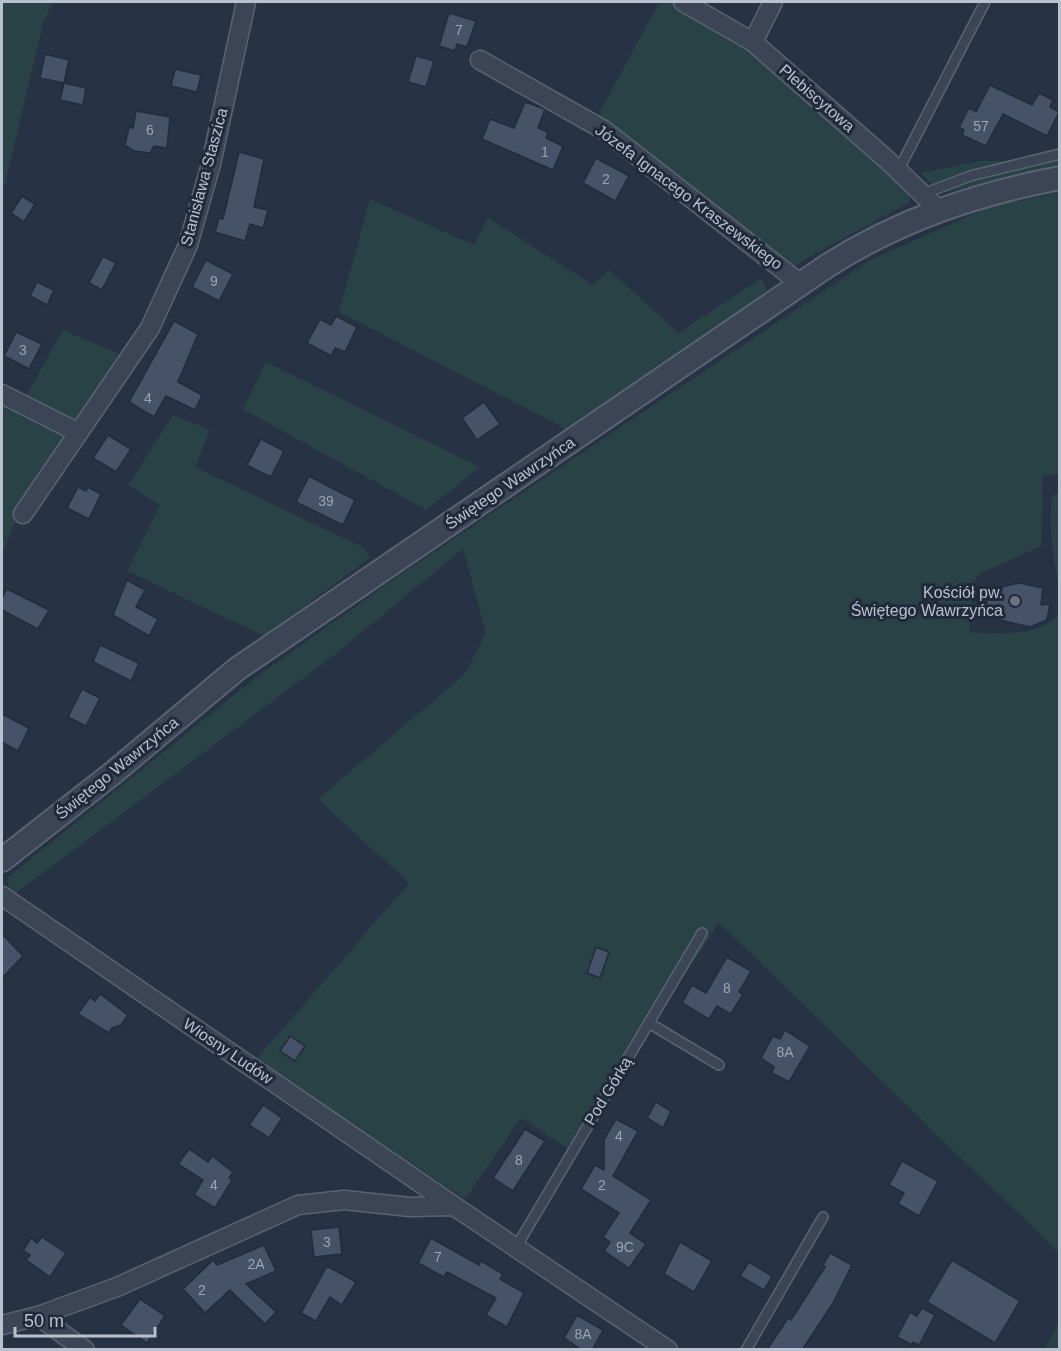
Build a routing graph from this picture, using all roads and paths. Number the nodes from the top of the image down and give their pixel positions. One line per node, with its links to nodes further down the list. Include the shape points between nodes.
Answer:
1 (246, 2): 14 (street, Stanisława Staszica, via 211,164 188,245 150,328)
2 (684, 2): 5 (street, Plebiscytowa)
3 (773, 2): 5 (street)
4 (985, 2): 8 (lane)
5 (753, 42): 8 (street, Plebiscytowa)
6 (480, 60): 12 (street, Józefa Ignacego Kraszewskiego, via 604,130)
7 (1059, 154): 10 (lane, via 970,176)
8 (898, 171): 10 (street, Plebiscytowa)
9 (1059, 178): 11 (street, Świętego Wawrzyńca)
10 (923, 194): 11 (street, Plebiscytowa)
11 (939, 210): 12 (street, Świętego Wawrzyńca, via 863,243)
12 (801, 284): 16 (street, Świętego Wawrzyńca, via 237,669)
13 (2, 394): 14 (street)
14 (77, 432): 15 (street, Stanisława Staszica)
15 (23, 514)
16 (2, 860)
17 (2, 896): 21 (street, Wiosny Ludów)
18 (702, 933): 19 (lane, Pod Górką)
19 (649, 1023): 20 (lane); 23 (lane, Pod Górką)
20 (719, 1065)
21 (454, 1206): 23 (street, Wiosny Ludów); 24 (street, via 410,1207 344,1200 298,1205 117,1287)
22 (823, 1217): 28 (lane)
23 (515, 1249): 26 (street, Wiosny Ludów)
24 (38, 1316): 25 (street); 27 (street)
25 (2, 1325)
26 (663, 1348)
27 (85, 1350)
28 (746, 1350)

